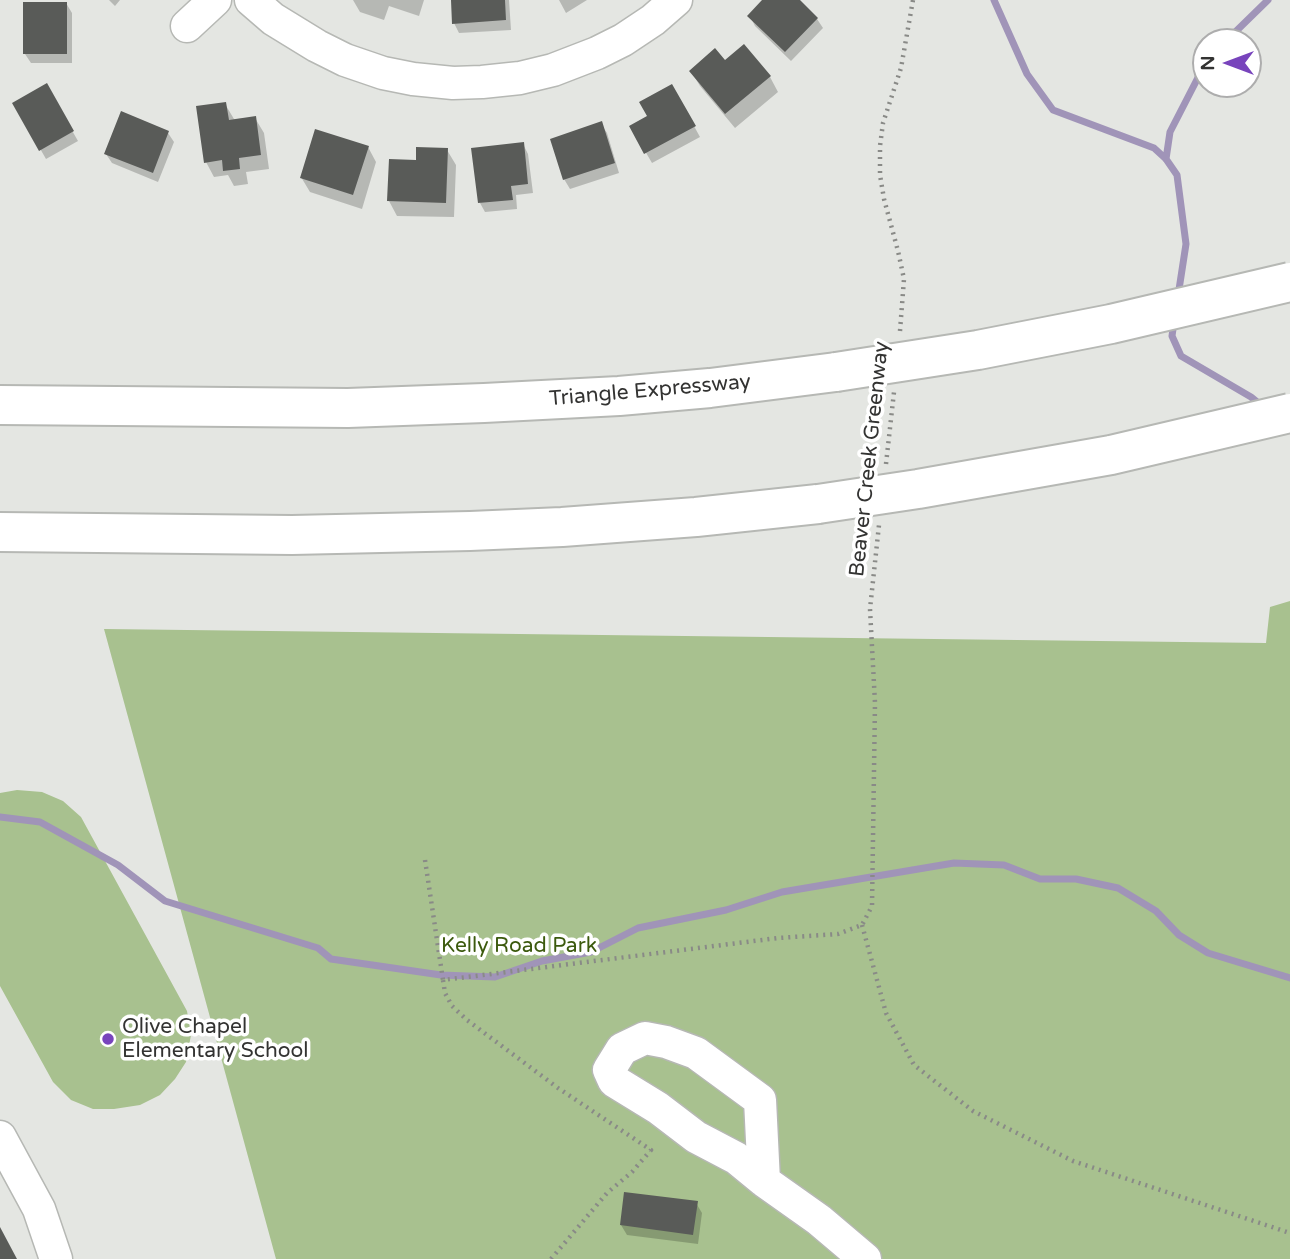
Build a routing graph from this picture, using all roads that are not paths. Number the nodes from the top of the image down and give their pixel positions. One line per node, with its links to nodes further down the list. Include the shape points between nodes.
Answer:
1 (215, 0): 4 (street)
2 (251, 0): 3 (street, via 273,19 345,60 393,75 453,83 520,78 553,70 623,40)
3 (676, 0)
4 (187, 26)
5 (1290, 282): 6 (highway, Triangle Expressway, bridge, via 978,350 697,389 348,408)
6 (0, 405)
7 (1290, 412): 8 (highway, bridge, via 1111,455 918,489 696,517 562,527 292,535)
8 (0, 532)
9 (0, 1137): 11 (street, via 39,1209)
10 (764, 1181): 10 (street, via 760,1100 696,1053 645,1038 622,1049 609,1070 614,1081 696,1137 736,1158); 12 (street)
11 (55, 1259)
12 (865, 1259)

